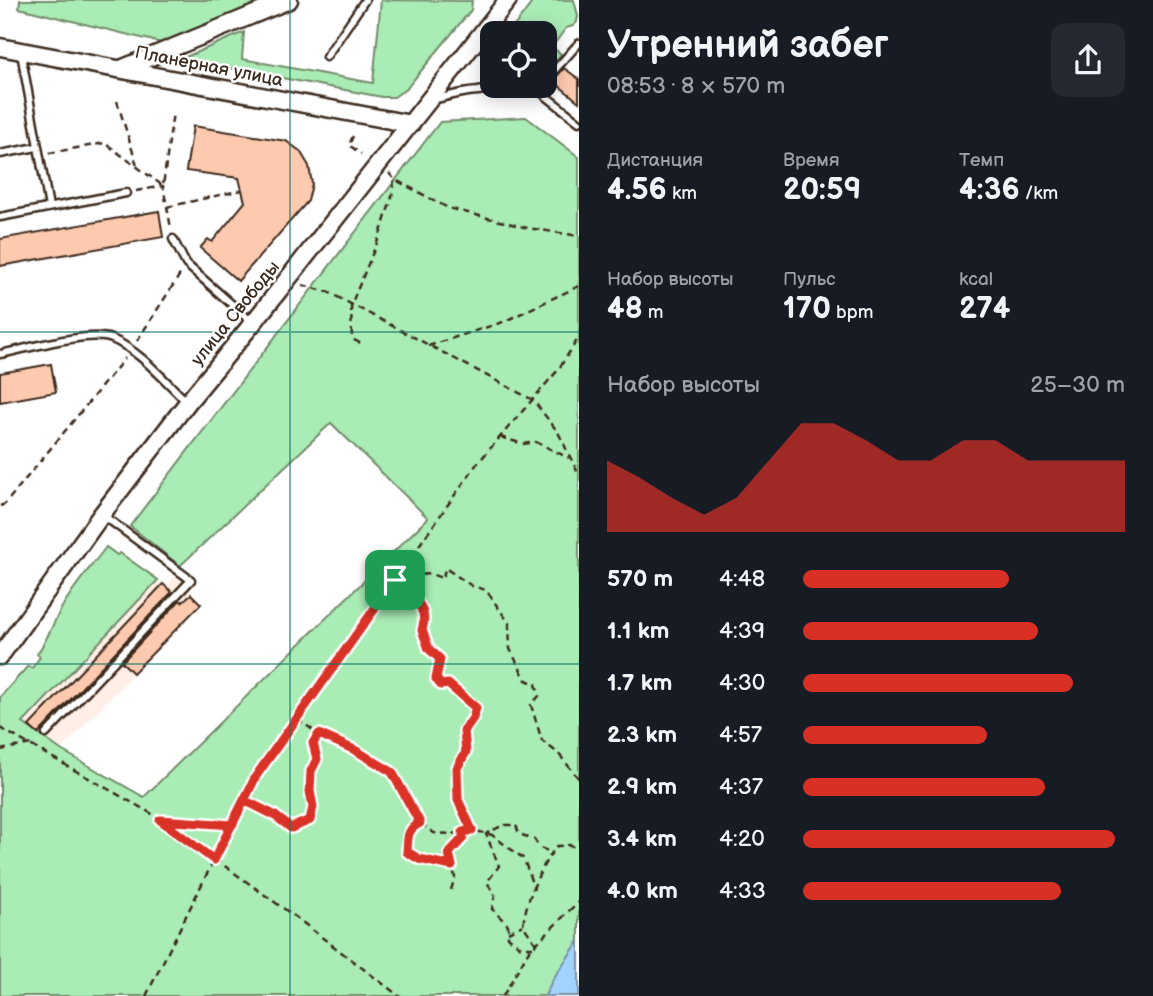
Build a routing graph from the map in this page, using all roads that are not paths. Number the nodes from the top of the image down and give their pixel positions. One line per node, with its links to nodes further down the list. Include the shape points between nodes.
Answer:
1 (289, 0): 9 (main road)
2 (365, 0): 7 (lane)
3 (504, 1): 12 (main road, улица Свободы)
4 (579, 43): 8 (lane)
5 (0, 47): 6 (main road, Планерная улица)
6 (20, 51): 9 (main road, Планерная улица); 15 (lane)
7 (326, 57)
8 (557, 68)
9 (121, 69): 14 (main road, Планерная улица)
10 (480, 90): 12 (lane)
11 (549, 98): 13 (lane)
12 (428, 101): 14 (main road, улица Свободы)
13 (579, 122)
14 (411, 124): 21 (main road, улица Свободы)
15 (37, 147): 16 (lane); 18 (lane)
16 (0, 153)
17 (126, 192): 18 (lane)
18 (49, 207): 19 (lane)
19 (0, 217)
20 (173, 239): 21 (lane, via 186,264)
21 (253, 323): 23 (main road, улица Свободы)
22 (0, 354): 23 (lane, via 93,336 110,339 131,350)
23 (188, 402): 24 (main road, улица Свободы)
24 (102, 514): 25 (main road, улица Свободы); 26 (lane, via 191,580)
25 (0, 656)
26 (46, 734)

